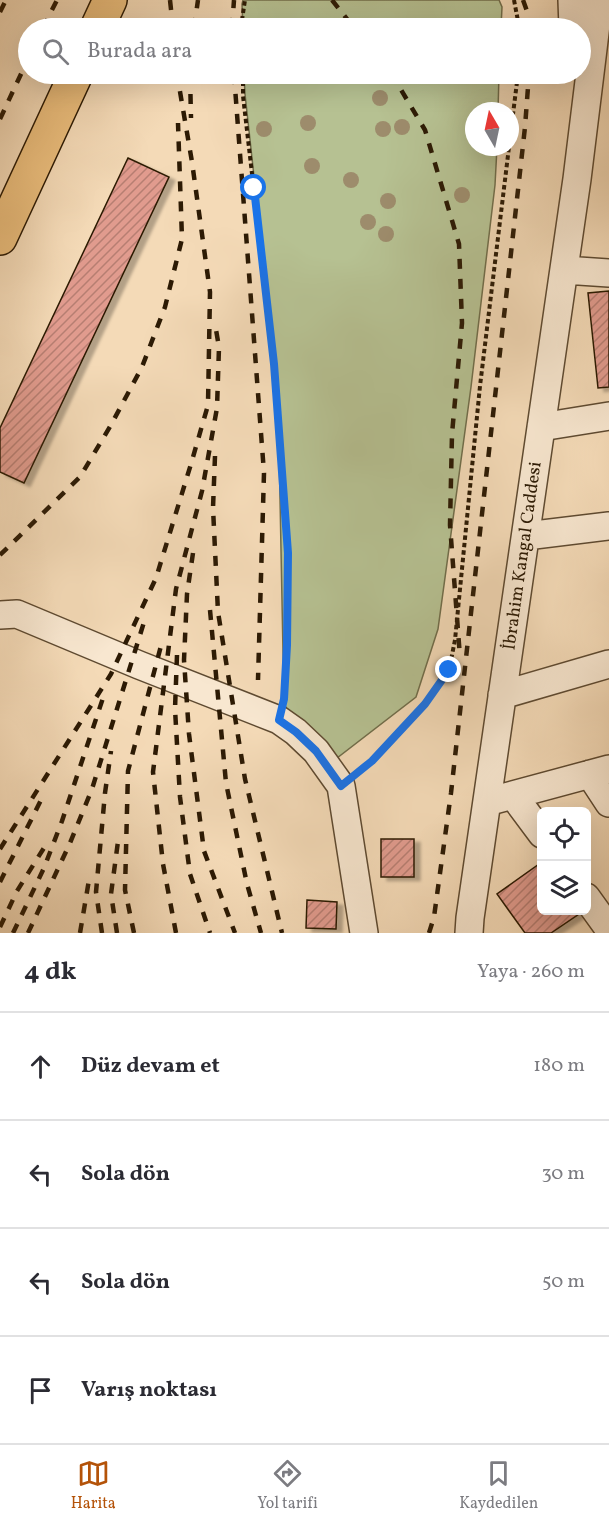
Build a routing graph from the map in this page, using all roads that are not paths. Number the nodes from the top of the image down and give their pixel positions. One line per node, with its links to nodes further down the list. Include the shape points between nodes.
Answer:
1 (88, 0): 5 (main road)
2 (110, 0): 6 (main road)
3 (572, 0): 7 (street)
4 (598, 0): 8 (street, İbrahim Kangal Caddesi)
5 (80, 18)
6 (102, 18)
7 (573, 18)
8 (591, 60)
9 (50, 84): 14 (main road)
10 (71, 84): 15 (main road)
11 (574, 84): 13 (street, İbrahim Kangal Caddesi)
12 (588, 84): 13 (street, İbrahim Kangal Caddesi)
13 (577, 179): 16 (street, İbrahim Kangal Caddesi)
14 (0, 195)
15 (0, 238)
16 (564, 270): 17 (street); 19 (street, İbrahim Kangal Caddesi)
17 (609, 273)
18 (609, 416): 19 (street)
19 (542, 427): 21 (street, İbrahim Kangal Caddesi)
20 (609, 526): 21 (street)
21 (525, 536): 24 (street, İbrahim Kangal Caddesi)
22 (0, 615): 32 (street, via 17,614 279,720 296,732 316,751 341,786)
23 (609, 664): 24 (street)
24 (502, 695): 27 (street, İbrahim Kangal Caddesi)
25 (599, 771): 26 (street); 28 (street)
26 (513, 795): 27 (street); 29 (street)
27 (487, 802): 33 (street, İbrahim Kangal Caddesi)
28 (609, 803)
29 (537, 827)
30 (591, 904): 31 (street)
31 (609, 929)
32 (364, 933)
33 (469, 933)

